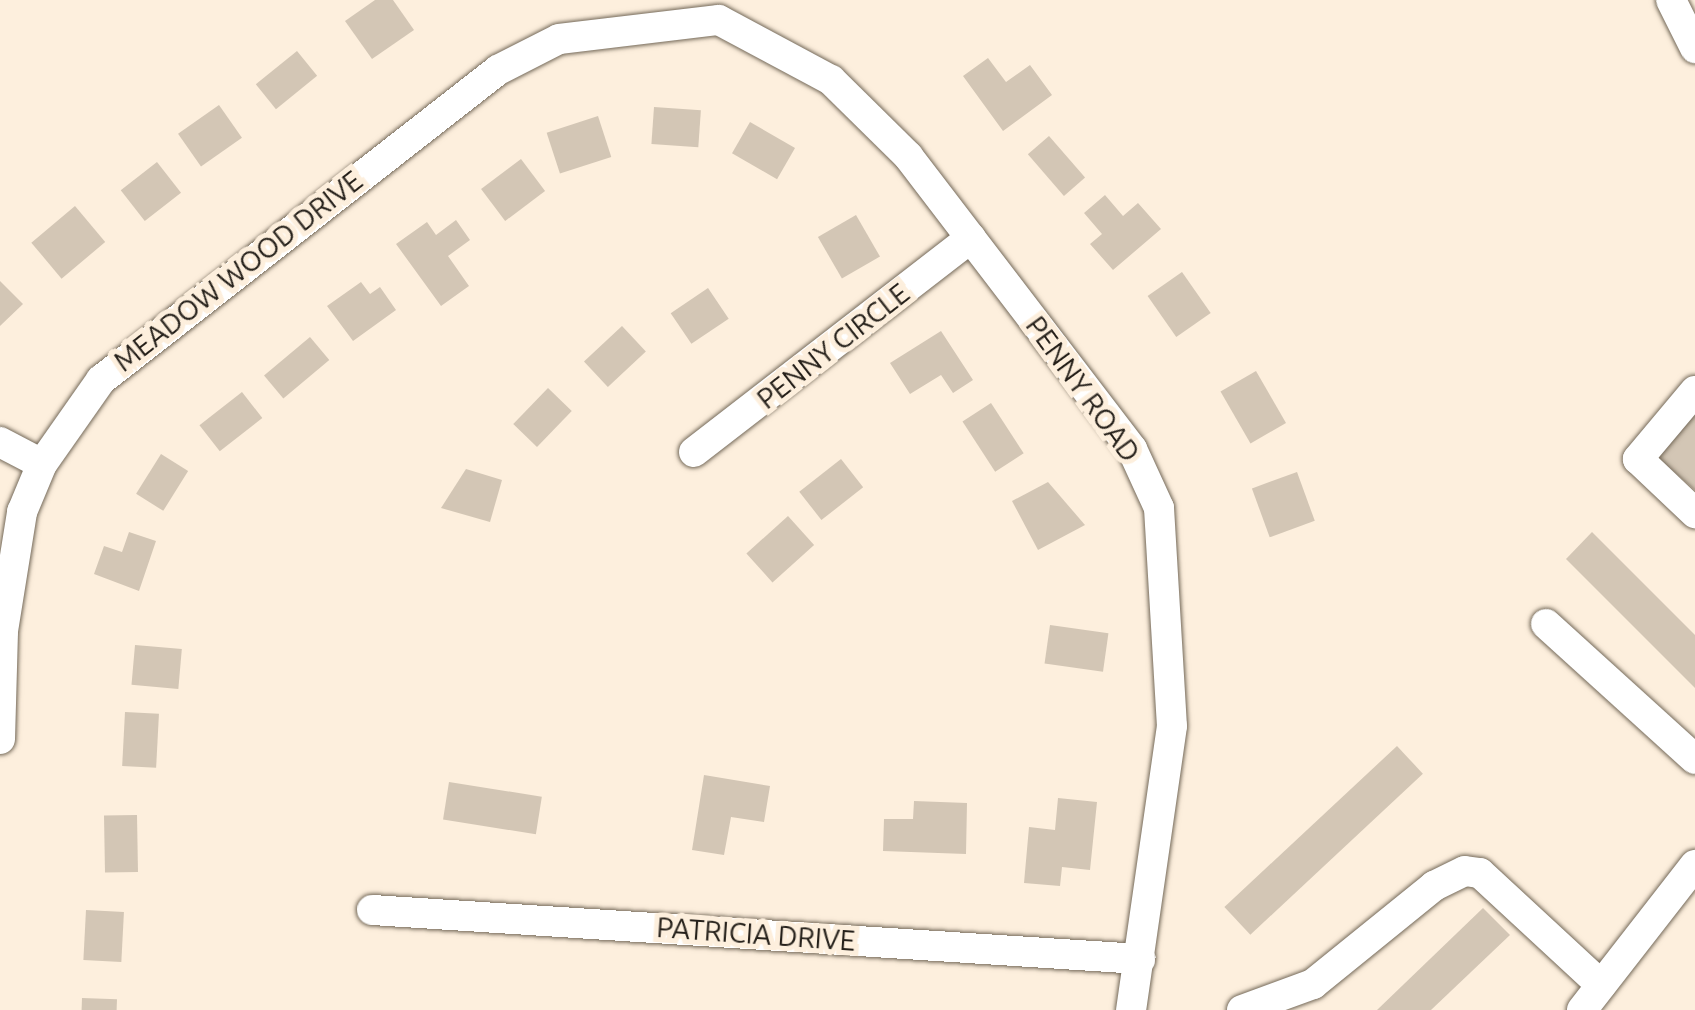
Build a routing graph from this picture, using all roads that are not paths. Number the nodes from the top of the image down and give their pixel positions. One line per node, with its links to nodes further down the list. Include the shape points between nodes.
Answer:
1 (1671, 0): 3 (street)
2 (725, 10): 4 (street, PENNY ROAD, via 831,80 908,156); 8 (street, MEADOW WOOD DRIVE, via 559,40 498,70 101,380)
3 (1695, 48)
4 (971, 238): 7 (street, PENNY CIRCLE); 15 (street, PENNY ROAD, via 1132,449 1160,508 1172,726)
5 (1695, 391): 9 (street, via 1638,459)
6 (0, 442): 8 (street)
7 (694, 452)
8 (42, 464): 11 (street, MEADOW WOOD DRIVE, via 9,576)
9 (1695, 514)
10 (1546, 624): 12 (street)
11 (0, 739)
12 (1695, 759)
13 (1695, 865): 16 (street)
14 (372, 910): 15 (street, PATRICIA DRIVE)
15 (1140, 958): 18 (street, PENNY ROAD)
16 (1600, 986): 17 (street, via 1480,874 1465,872); 20 (street)
17 (1299, 1002): 19 (street)
18 (1131, 1010)
19 (1242, 1010)
20 (1582, 1010)

